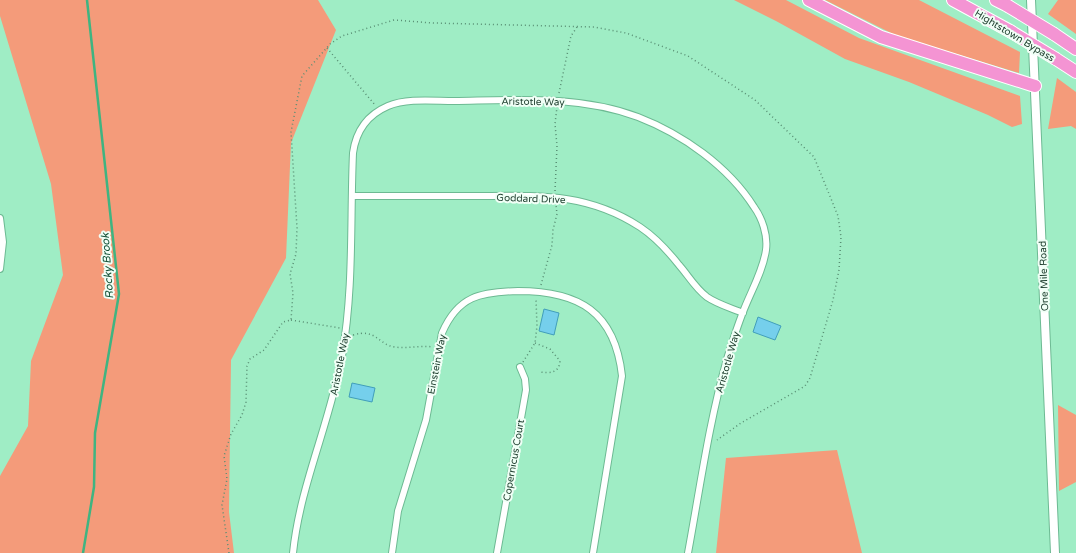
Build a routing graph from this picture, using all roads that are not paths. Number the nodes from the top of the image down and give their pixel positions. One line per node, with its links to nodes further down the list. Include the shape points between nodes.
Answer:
1 (810, 0): 7 (highway, via 860,27 902,45)
2 (953, 0): 6 (highway, Hightstown Bypass, bridge, via 1010,31)
3 (996, 0): 5 (highway, Hightstown Bypass, bridge)
4 (1031, 0): 7 (street, One Mile Road)
5 (1076, 49)
6 (1076, 72)
7 (1035, 86): 18 (street, One Mile Road)
8 (352, 196): 11 (street, Goddard Drive, via 555,197 584,201 600,206 642,228 669,253 707,297); 11 (street, Aristotle Way, via 354,143 360,129 370,117 393,104 557,101 616,110 658,126 695,148 730,178 754,206 761,220 766,247 764,262); 13 (street, Aristotle Way, via 352,249 345,332 332,399 302,499)
9 (0, 218): 10 (street, via 3,242)
10 (0, 269)
11 (743, 313): 17 (street, Aristotle Way, via 715,407)
12 (520, 367): 15 (street, Copernicus Court, via 526,390)
13 (293, 553)
14 (392, 553): 16 (street, Einstein Way, via 400,505 426,420 438,348 448,319 455,309 476,295 538,291 568,297 591,311 610,333 620,361 621,383)
15 (497, 553)
16 (593, 553)
17 (688, 553)
18 (1055, 553)

